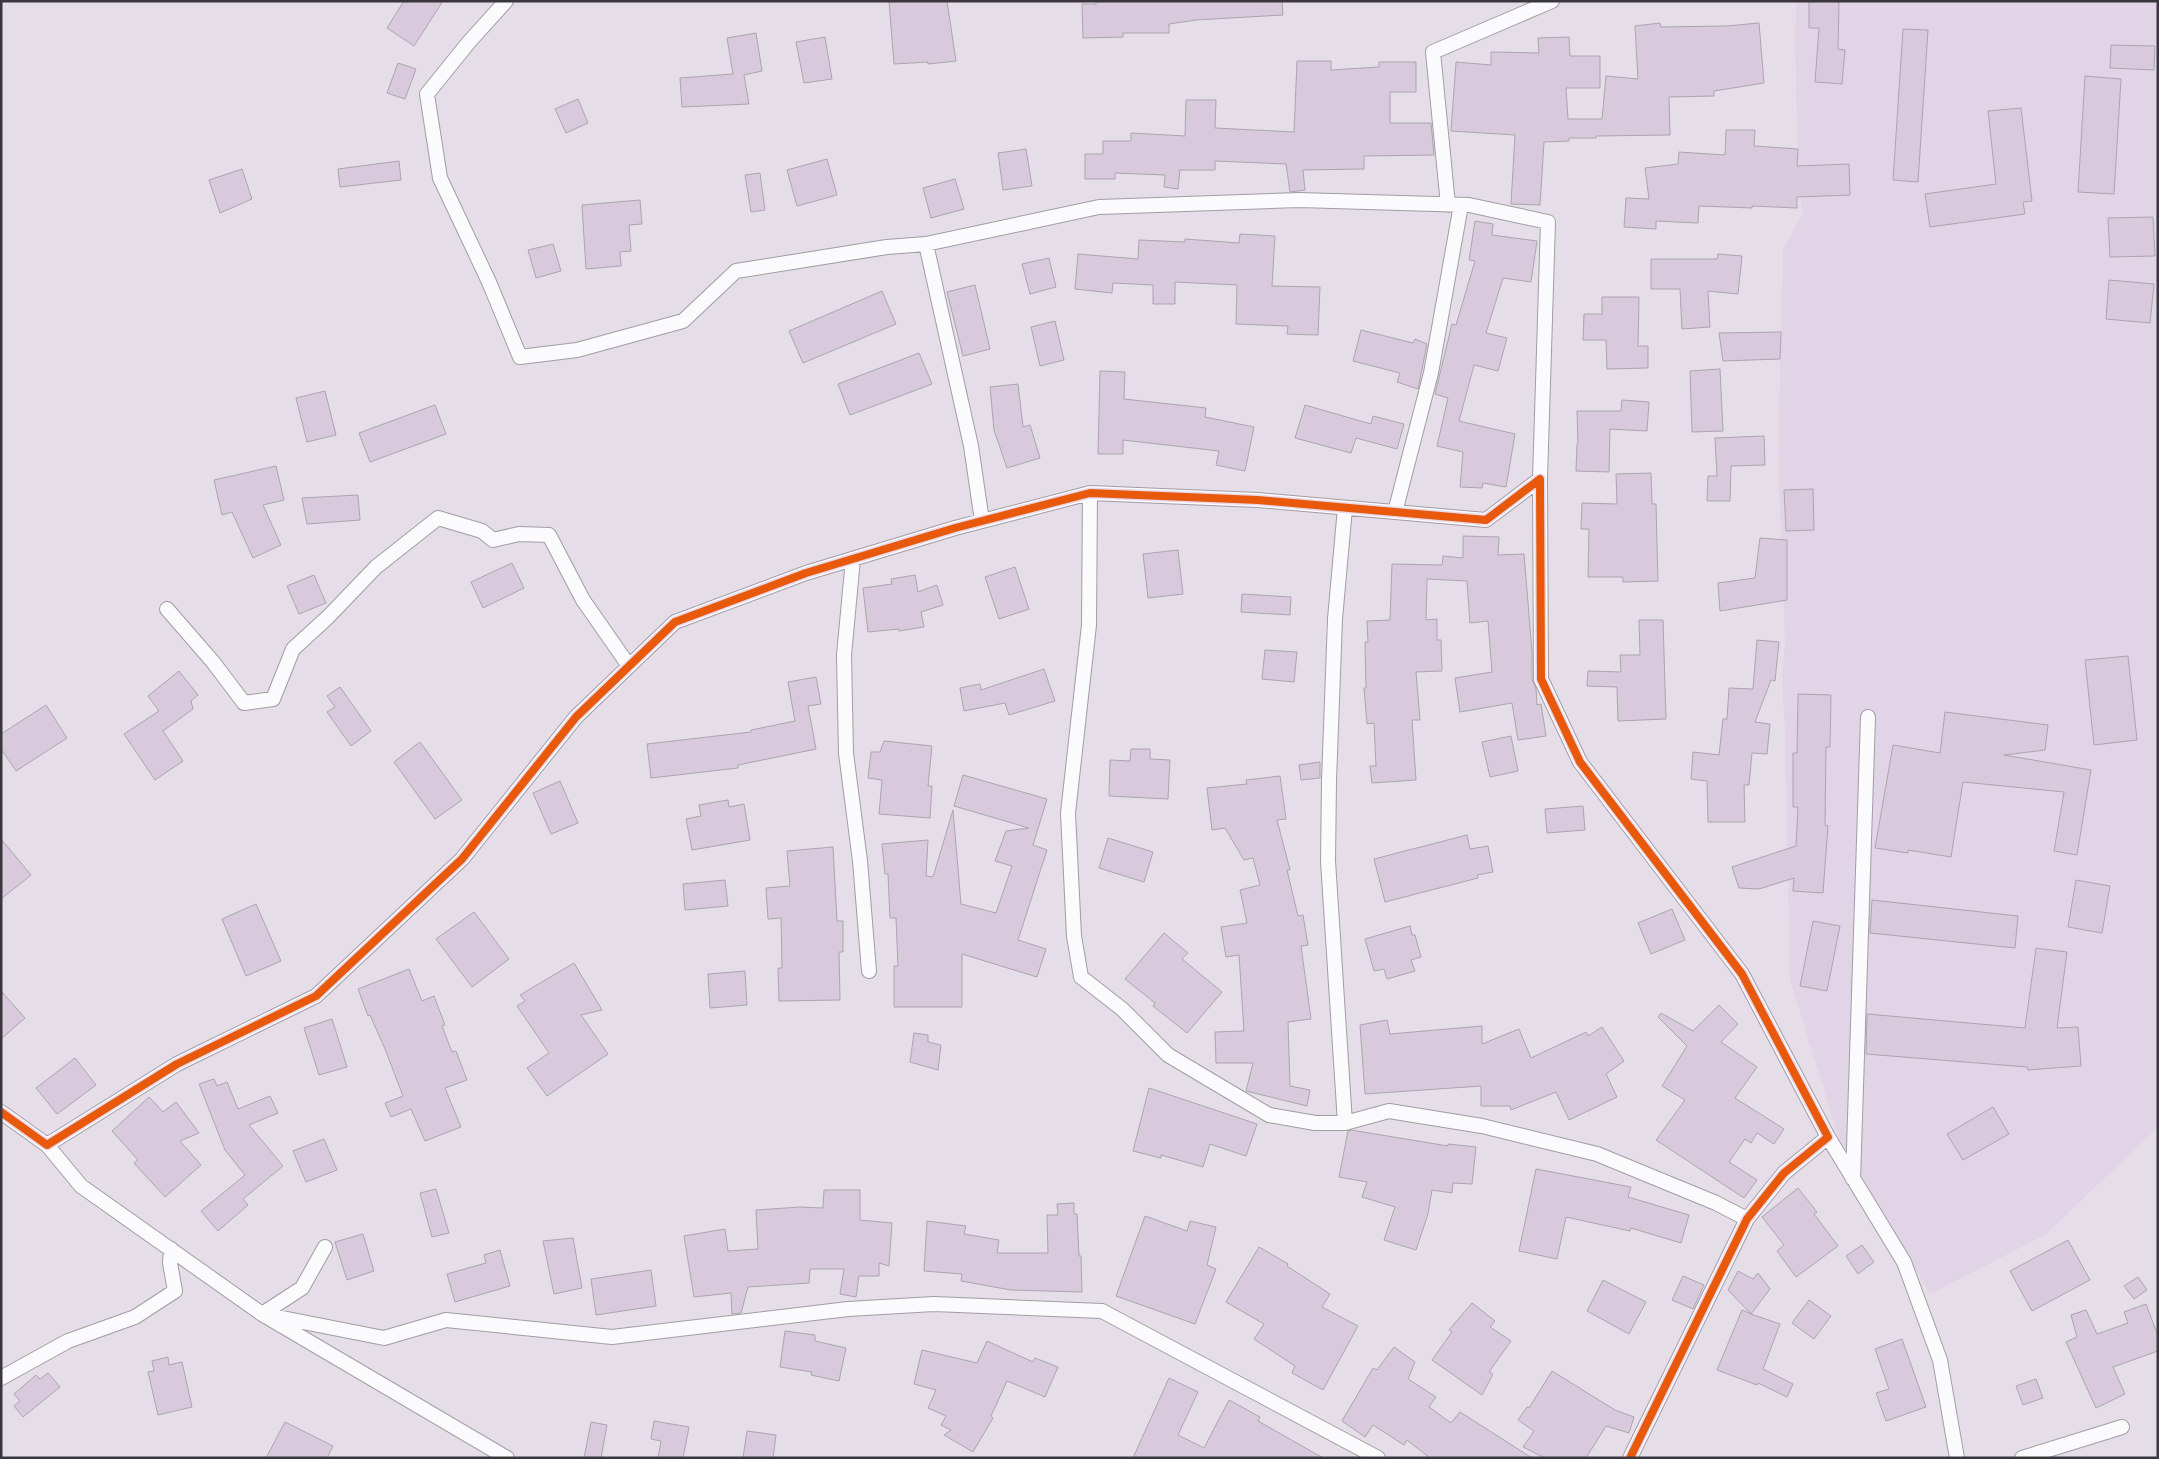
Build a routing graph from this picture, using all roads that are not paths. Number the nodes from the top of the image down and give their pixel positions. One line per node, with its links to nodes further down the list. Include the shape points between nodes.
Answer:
1 (506, 1): 4 (street, via 426,94 440,178 520,357 577,350 682,321 736,271)
2 (1552, 1): 3 (street, via 1432,52)
3 (1454, 205): 4 (street, via 1299,200 1099,208); 5 (street, via 1548,222); 8 (street, via 1431,373)
4 (926, 244): 9 (street, via 971,446)
5 (1540, 479): 8 (street, via 1486,520); 17 (street, via 1542,678 1580,762 1742,974)
6 (1090, 493): 7 (street, via 1258,500); 9 (street); 16 (street, via 1089,626 1068,813 1074,936 1081,977 1122,1009 1168,1055 1270,1115 1315,1123)
7 (1345, 508): 8 (street); 16 (street, via 1335,619 1328,861)
8 (1395, 512)
9 (982, 521): 10 (street)
10 (852, 559): 12 (street, via 675,622); 14 (street, via 844,654 846,753)
11 (167, 609): 12 (street, via 244,703 273,699 293,649 376,567 438,518 482,532 493,540 519,534 549,535 583,600)
12 (629, 666): 18 (street, via 576,717 462,859 316,996 177,1064)
13 (1868, 717): 19 (street)
14 (870, 971)
15 (1, 1112): 18 (street)
16 (1345, 1123): 20 (street, via 1389,1111 1482,1126 1597,1154)
17 (1828, 1138): 19 (street); 20 (street, via 1784,1173)
18 (46, 1145): 22 (street, via 81,1186)
19 (1853, 1179): 29 (street, via 1904,1262 1940,1360)
20 (1747, 1219): 28 (street)
21 (326, 1247): 23 (street, via 302,1288)
22 (171, 1249): 23 (street); 24 (street, via 175,1291 135,1317 68,1340)
23 (262, 1314): 26 (street); 27 (street, via 384,1338 446,1320 612,1337 848,1309 934,1304 1102,1311)
24 (1, 1378)
25 (2122, 1427): 30 (street)
26 (507, 1458)
27 (1378, 1458)
28 (1630, 1458)
29 (1957, 1458)
30 (2022, 1458)

